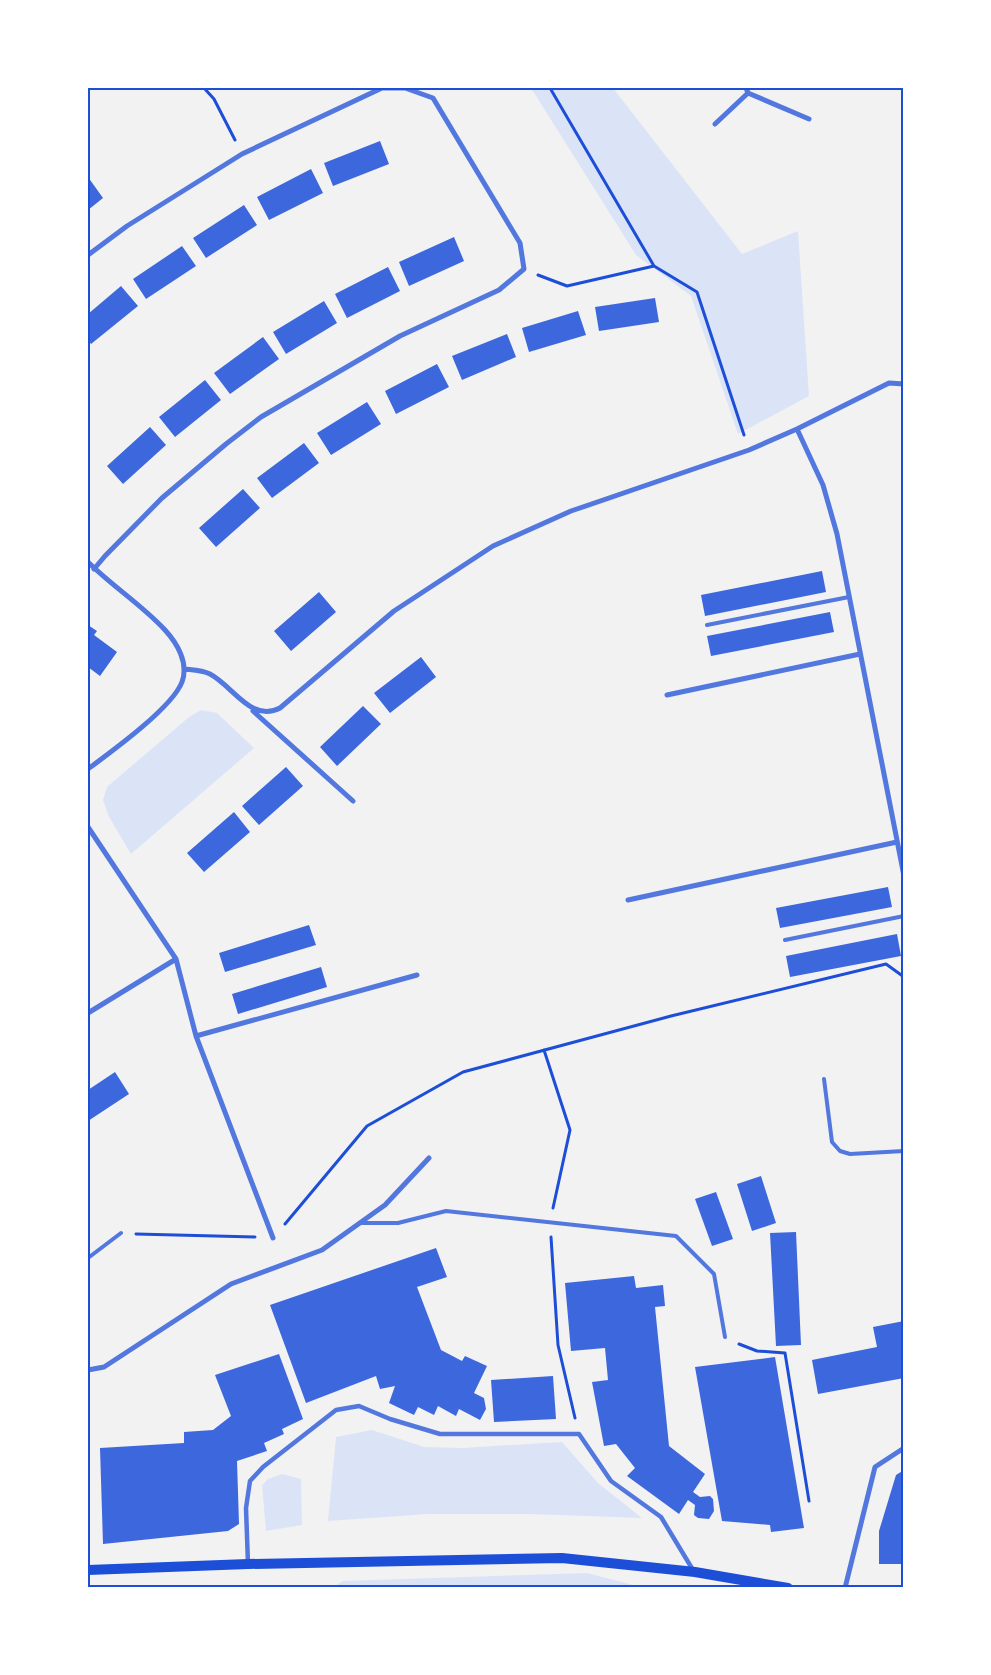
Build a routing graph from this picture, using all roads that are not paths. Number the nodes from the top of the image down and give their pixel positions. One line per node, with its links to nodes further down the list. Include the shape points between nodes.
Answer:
1 (747, 90): 2 (street); 3 (street)
2 (810, 119)
3 (715, 124)
4 (88, 255): 8 (street, via 127,226 242,154 382,88 405,88 433,98 520,243 524,269 500,290 400,336 261,418 162,498)
5 (904, 384): 6 (street, via 889,384)
6 (798, 430): 9 (street, via 823,485 837,534); 14 (street, via 571,511 493,546 394,611 280,708 274,712)
7 (88, 562): 8 (street)
8 (94, 569): 12 (street, via 169,634 179,646)
9 (849, 597): 10 (lane); 11 (street)
10 (707, 625)
11 (860, 654): 13 (street); 18 (street)
12 (184, 669): 14 (street, via 200,670 216,677); 15 (street, via 183,681 174,695 123,743)
13 (667, 695)
14 (250, 708): 16 (street)
15 (88, 769)
16 (353, 801)
17 (88, 827): 23 (street)
18 (897, 842): 19 (street); 20 (street)
19 (904, 876)
20 (628, 900)
21 (904, 916): 22 (lane)
22 (785, 940)
23 (176, 959): 25 (street); 26 (street)
24 (417, 975): 26 (street)
25 (88, 1013)
26 (196, 1036): 32 (street)
27 (824, 1079): 28 (lane, via 832,1142 840,1151 850,1154)
28 (904, 1152)
29 (429, 1158): 30 (street, via 385,1205)
30 (360, 1223): 34 (lane, via 398,1223 446,1211 676,1236 714,1274); 35 (street, via 322,1250 230,1284 104,1367)
31 (121, 1233): 33 (lane)
32 (273, 1238)
33 (88, 1258)
34 (725, 1337)
35 (88, 1370)
36 (904, 1448): 41 (street, via 875,1467)
37 (248, 1564): 38 (main road); 39 (main road, via 562,1558); 39 (street, via 246,1508 250,1481 262,1467 336,1410 359,1406 440,1434 579,1434 611,1481 661,1517)
38 (88, 1570)
39 (695, 1572): 40 (main road)
40 (788, 1588)
41 (845, 1588)

